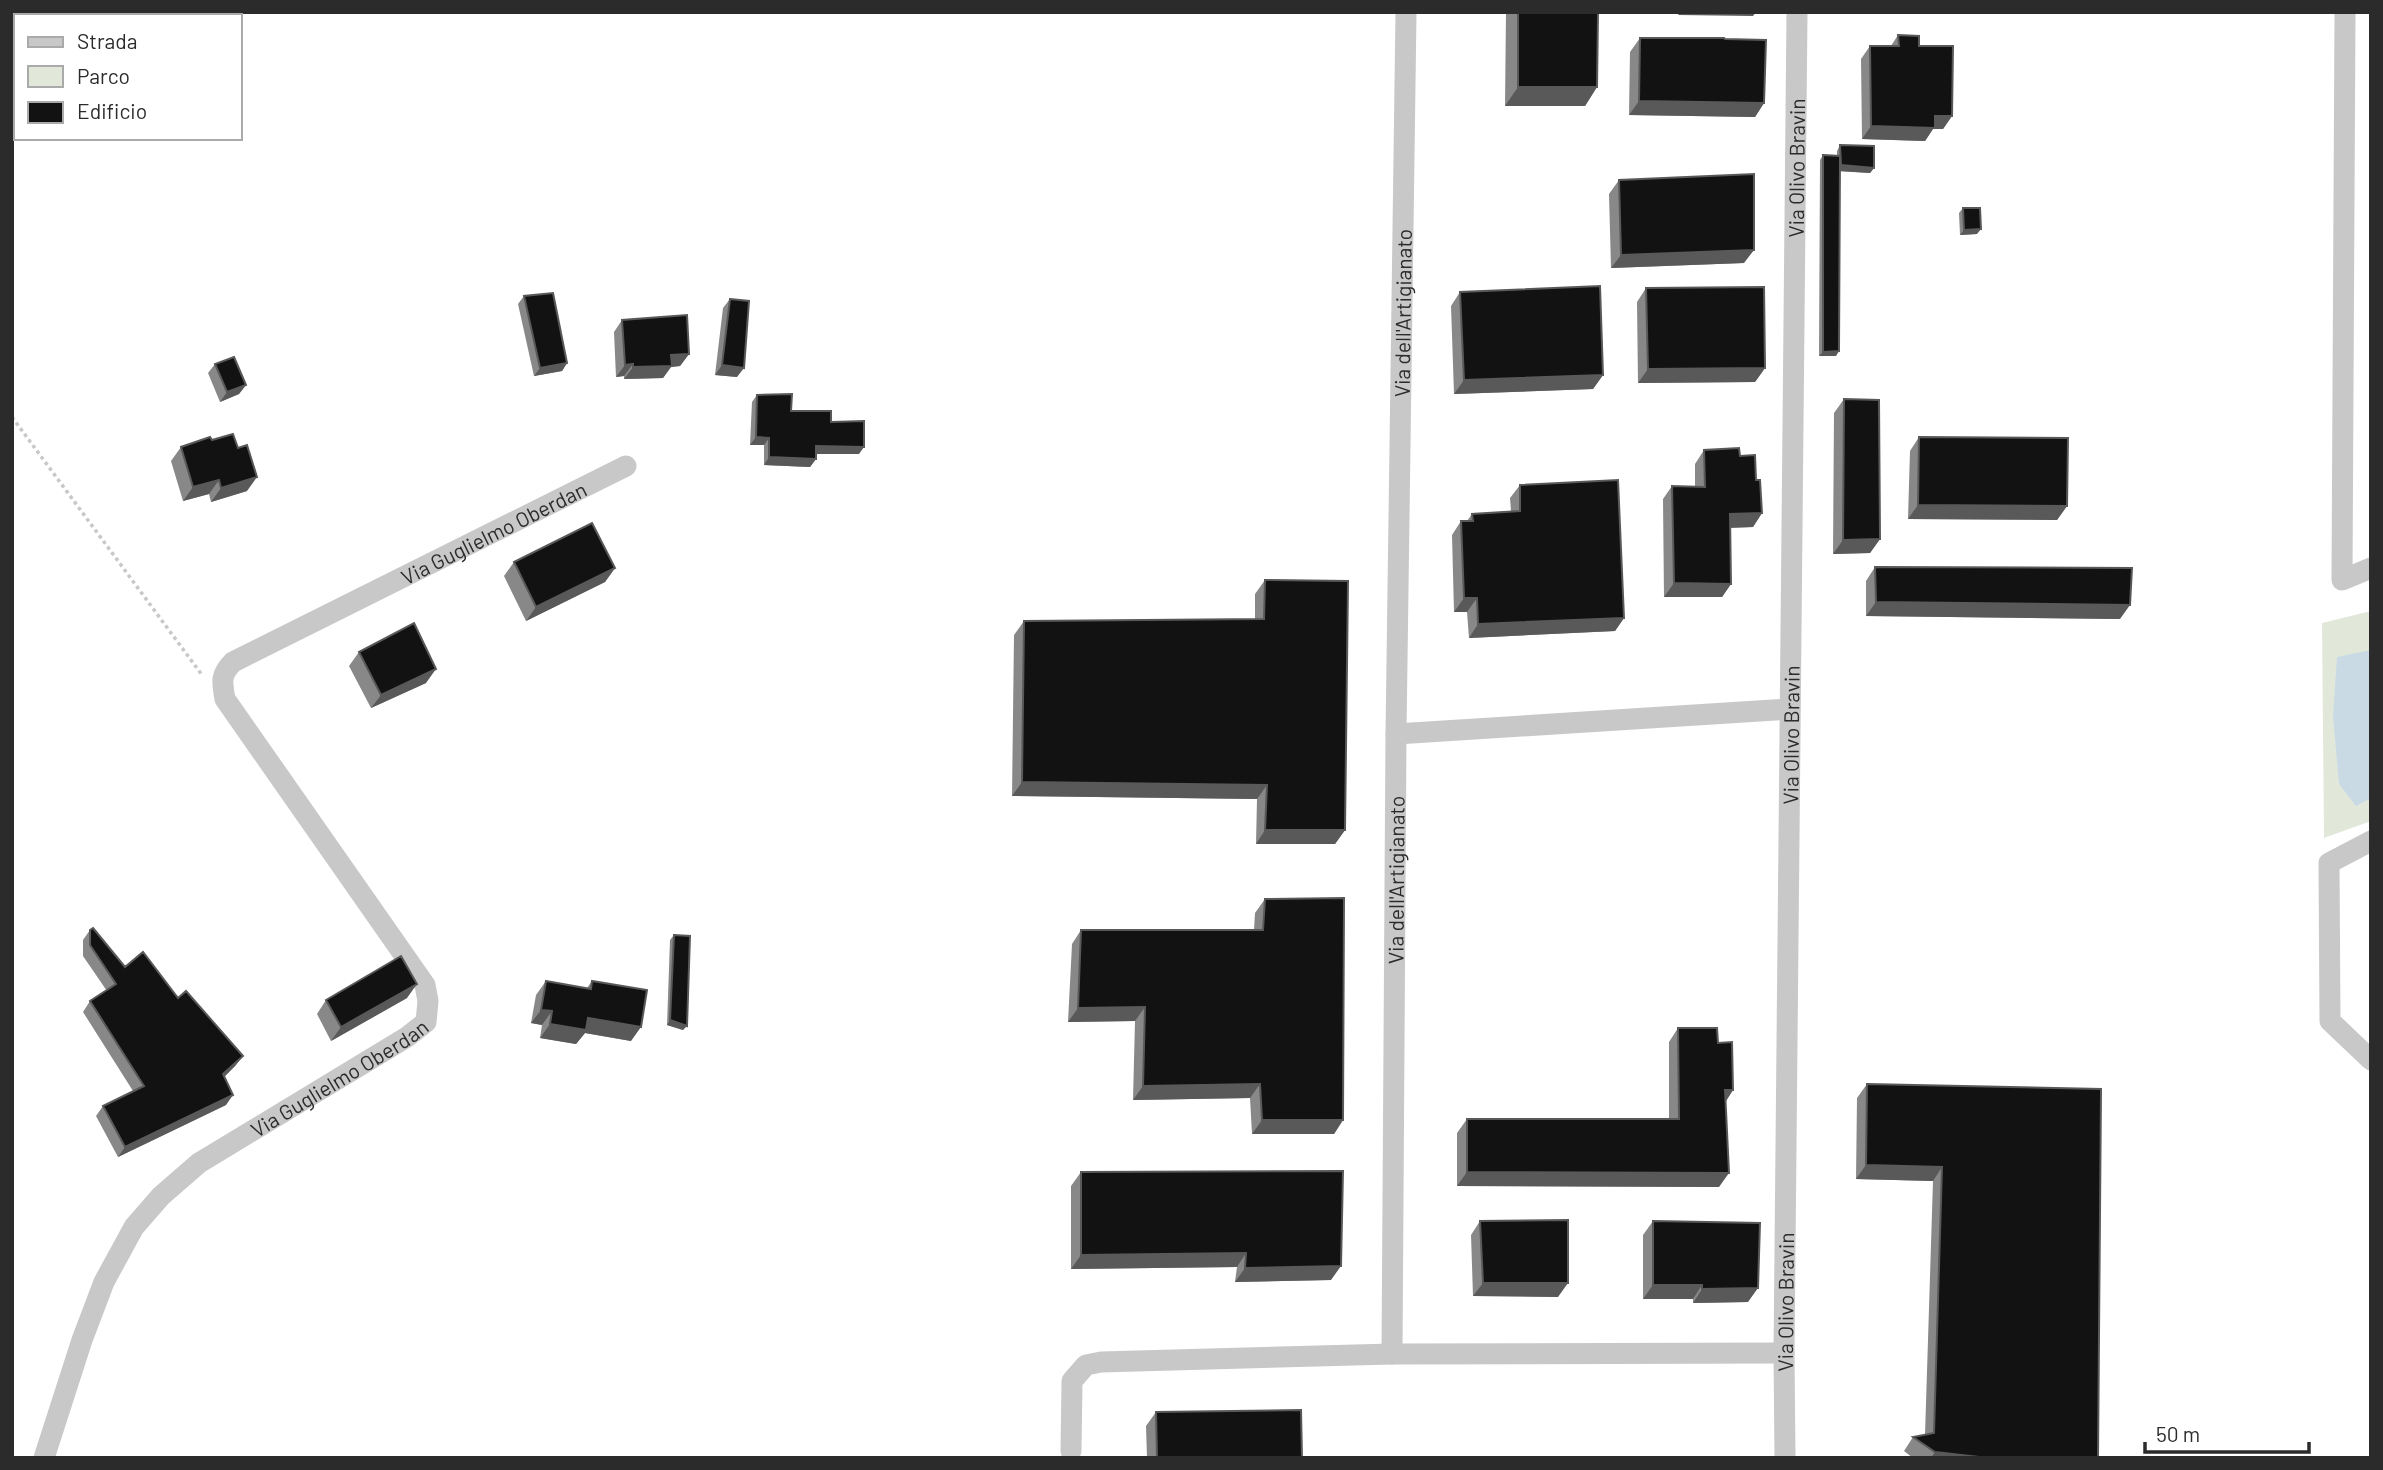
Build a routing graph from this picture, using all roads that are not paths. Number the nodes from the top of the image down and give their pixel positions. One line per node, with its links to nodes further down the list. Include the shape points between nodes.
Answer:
1 (1406, 12): 7 (street, Via dell'Artigianato)
2 (1797, 12): 6 (street, Via Olivo Bravin)
3 (2345, 12): 5 (street, via 2342,580)
4 (626, 466): 13 (street, Via Guglielmo Oberdan, via 233,662 224,671 225,699 425,985 426,1022 199,1163 161,1196 134,1227 104,1282)
5 (2371, 568)
6 (1790, 709): 7 (street); 10 (street, Via Olivo Bravin)
7 (1396, 733): 11 (street, Via dell'Artigianato)
8 (2371, 841): 9 (street, via 2329,863 2330,1021)
9 (2371, 1060)
10 (1784, 1353): 11 (street); 14 (street, Via Olivo Bravin)
11 (1392, 1354): 12 (street, via 1086,1365 1072,1381)
12 (1072, 1451)
13 (44, 1458)
14 (1785, 1458)

